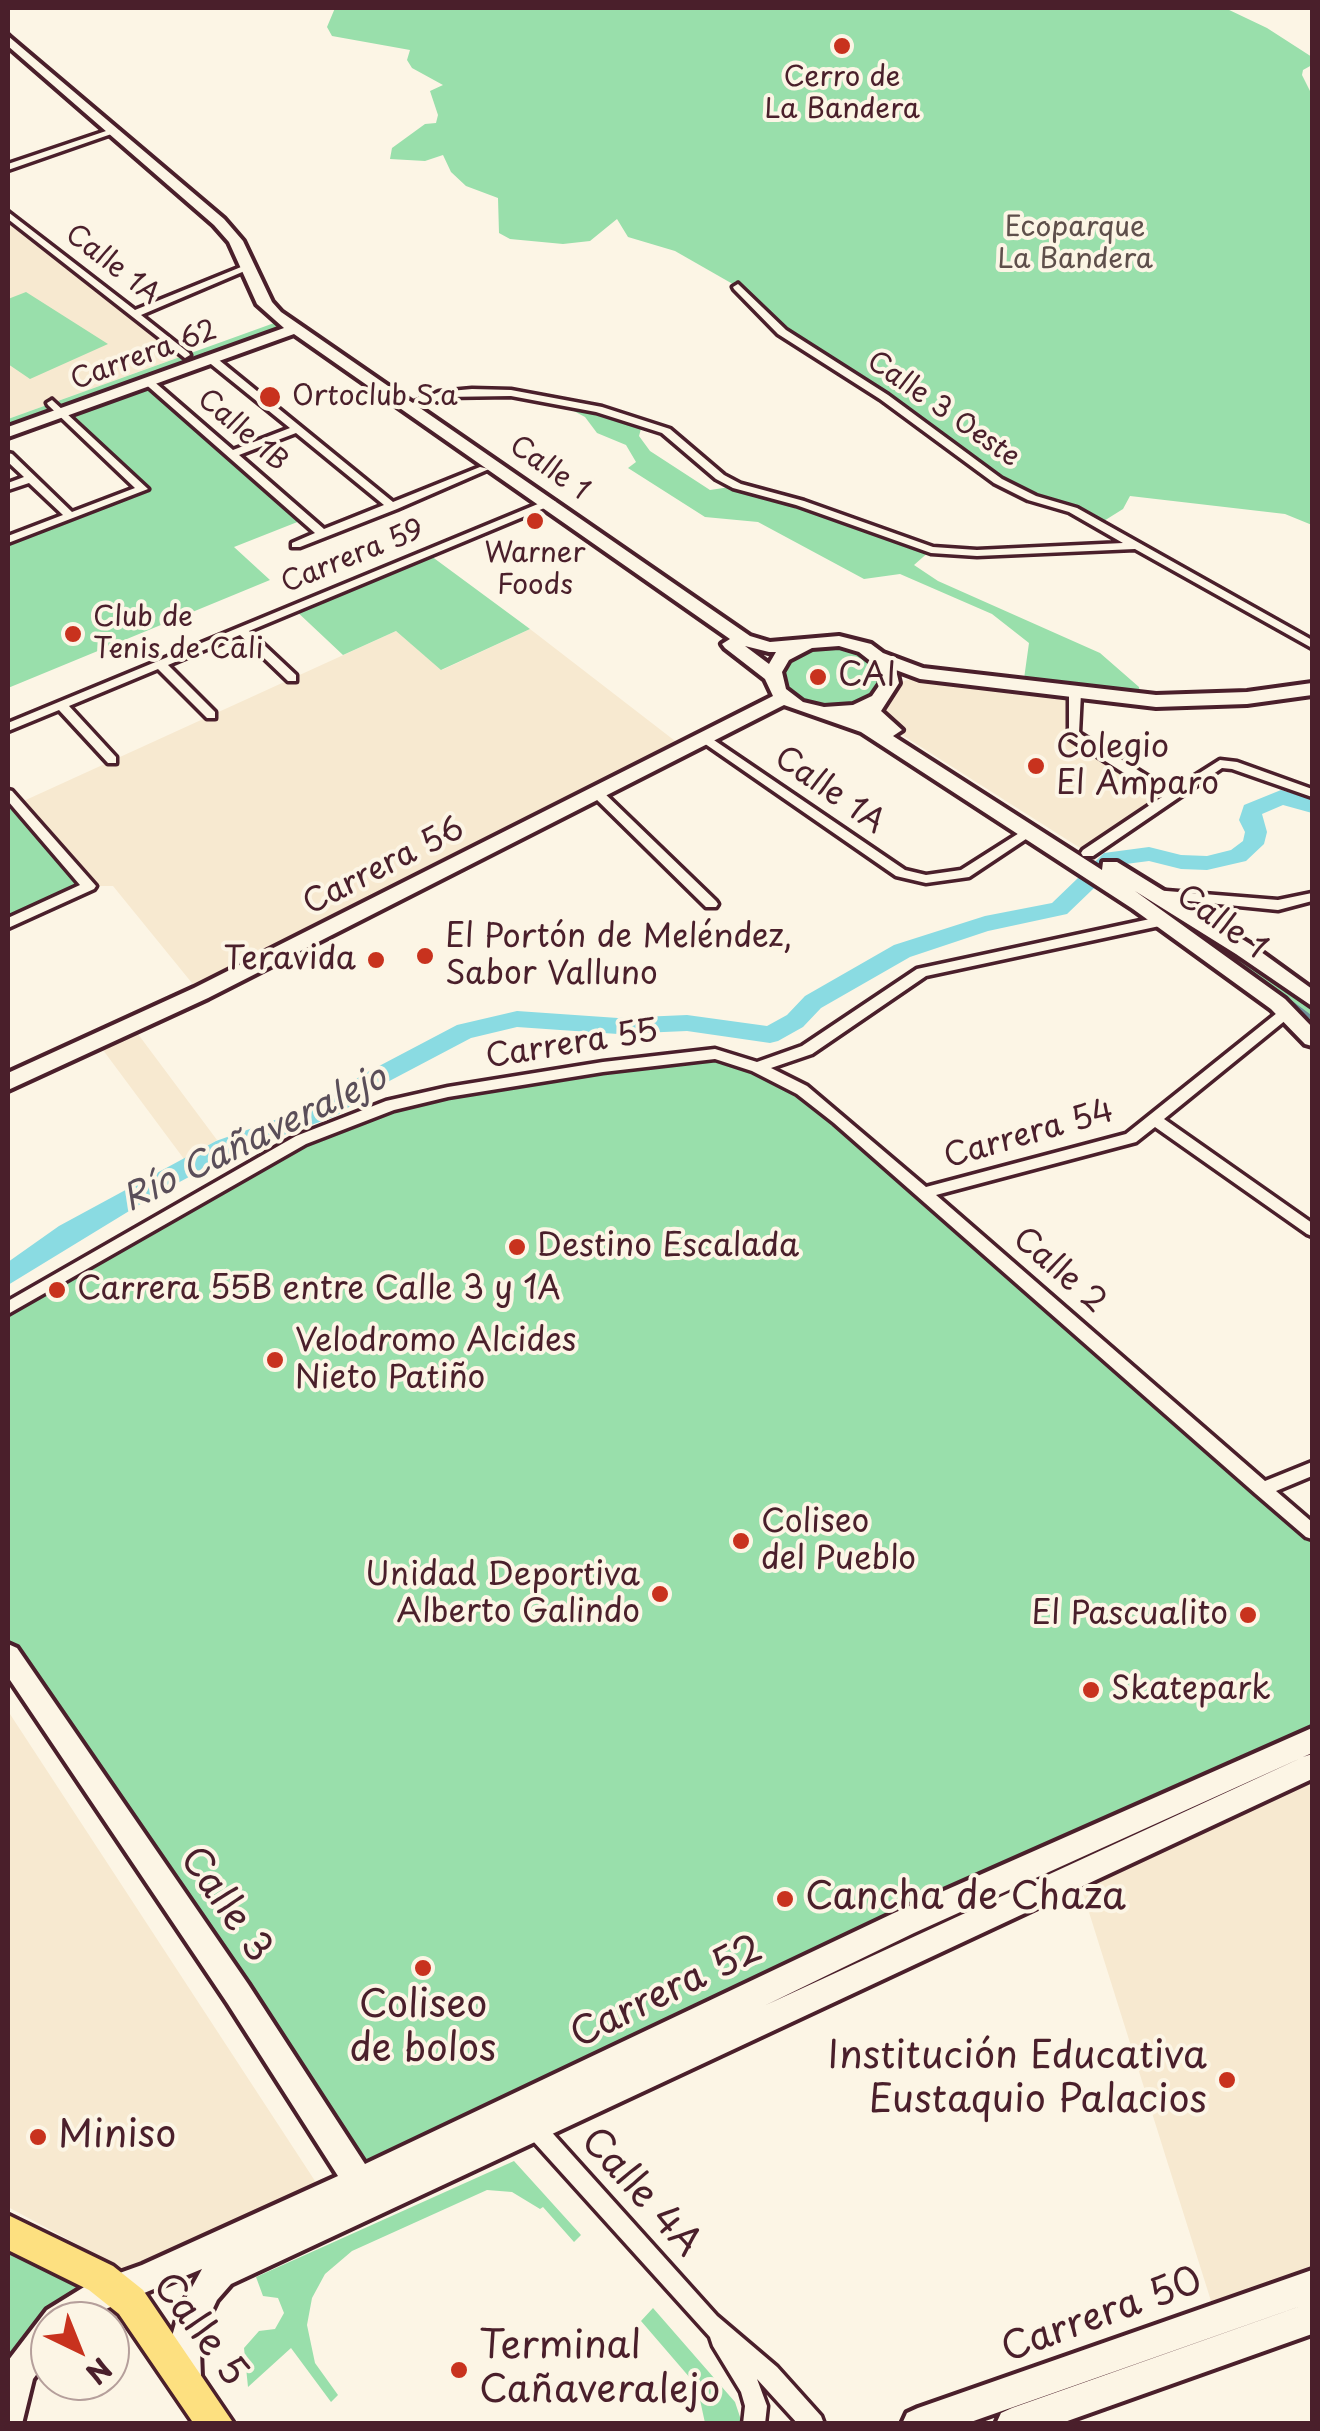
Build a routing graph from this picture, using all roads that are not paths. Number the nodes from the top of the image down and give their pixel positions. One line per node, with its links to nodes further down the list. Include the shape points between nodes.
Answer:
1 (9, 42): 2 (main road, Calle 1)
2 (111, 128): 3 (street); 4 (street); 6 (main road, Calle 1, via 219,222)
3 (8, 156)
4 (8, 167)
5 (8, 215): 8 (street, Calle 1A)
6 (249, 267): 8 (street); 9 (main road, Calle 1, via 266,304)
7 (738, 287): 29 (street, Calle 3 Oeste, via 782,332 998,481 1073,510)
8 (134, 314): 10 (street, Calle 1A)
9 (285, 323): 10 (main road, Carrera 62); 11 (main road, Carrera 62); 13 (main road, Calle 1); 20 (main road, Calle 1)
10 (186, 355): 14 (main road, Carrera 62)
11 (210, 358): 12 (main road, Carrera 62); 16 (street)
12 (147, 381): 14 (main road, Carrera 62); 18 (street, Calle 1B)
13 (410, 406): 23 (main road, Calle 1); 29 (street, via 472,392 598,410 666,431 737,486 931,550)
14 (56, 408): 15 (main road, Carrera 62); 17 (main road, Carrera 62); 25 (street, via 142,489)
15 (8, 419)
16 (297, 429): 18 (street); 24 (street)
17 (8, 432)
18 (232, 454): 26 (street, Calle 1B)
19 (8, 456): 21 (street)
20 (484, 469): 23 (main road, Calle 1); 24 (street)
21 (31, 478): 22 (street); 25 (street)
22 (8, 487)
23 (545, 504): 30 (street, Carrera 59); 32 (main road, Calle 1, via 744,640); 35 (main road, Calle 1)
24 (393, 507): 26 (street)
25 (70, 516): 27 (street)
26 (324, 534): 28 (street)
27 (8, 540)
28 (296, 545)
29 (1136, 546): 31 (street, Calle 3 Oeste)
30 (241, 630): 34 (street, Carrera 59); 37 (street)
31 (1312, 645)
32 (798, 646): 33 (main road, via 845,642); 35 (main road, via 779,658)
33 (880, 658): 36 (main road); 38 (main road)
34 (160, 664): 43 (street, Carrera 59); 45 (street)
35 (772, 675): 41 (main road)
36 (931, 675): 38 (main road); 40 (main road)
37 (292, 678)
38 (889, 686): 42 (main road)
39 (1311, 691): 40 (main road, via 1195,702)
40 (1075, 693): 51 (street, via 1073,735)
41 (784, 698): 44 (main road); 47 (main road, Carrera 56)
42 (875, 702): 44 (main road); 54 (main road, Calle 1, via 872,713 880,721)
43 (61, 704): 46 (street, Carrera 59); 48 (street)
44 (830, 713): 53 (main road, Calle 1, via 856,720)
45 (211, 715)
46 (8, 726)
47 (706, 738): 49 (main road, Carrera 56); 53 (street, Calle 1A, via 886,864 926,879 964,874)
48 (112, 760)
49 (597, 792): 57 (street); 64 (main road, Carrera 56, via 201,993)
50 (1312, 793): 51 (street, via 1220,764)
51 (1172, 797): 54 (street)
52 (12, 799): 59 (street, via 89,886)
53 (1029, 832): 54 (main road, Calle 1)
54 (1089, 859): 56 (main road, Calle 1)
55 (1312, 896): 56 (street, via 1278,905)
56 (1147, 899): 58 (main road, Calle 1); 60 (main road, Calle 1, via 1243,949)
57 (711, 904)
58 (1164, 921): 61 (main road, Calle 1); 63 (street, via 922,972 807,1050)
59 (8, 923)
60 (1312, 998)
61 (1286, 1012): 62 (main road, Calle 1); 65 (street, Carrera 54)
62 (1312, 1039)
63 (757, 1067): 66 (street, Calle 2, via 802,1090); 68 (street, Carrera 55, via 715,1054 670,1057 391,1106 301,1140)
64 (8, 1082)
65 (1154, 1119): 66 (street, Carrera 54, via 1131,1138); 67 (street)
66 (924, 1192): 70 (street, Calle 2)
67 (1312, 1230)
68 (8, 1308)
69 (1312, 1468): 70 (street)
70 (1262, 1489): 71 (street, Calle 2)
71 (1312, 1532)
72 (8, 1656): 77 (main road, Calle 3)
73 (1312, 1740): 75 (main road, Carrera 52, via 922,1915)
74 (1312, 1766): 75 (main road, Carrera 52)
75 (695, 2038): 76 (main road, Carrera 52)
76 (526, 2118): 77 (main road, Carrera 52); 83 (street, Calle 4A)
77 (366, 2192): 80 (main road, Carrera 52); 85 (main road, Carrera 52, via 220,2273 191,2320)
78 (8, 2232): 80 (main road, Calle 5)
79 (1312, 2286): 90 (main road, Carrera 50)
80 (116, 2290): 81 (main road, Carrera 52); 85 (main road, Calle 5)
81 (95, 2301)
82 (1312, 2318): 91 (main road, Carrera 50)
83 (710, 2323): 88 (street, Calle 4A, via 750,2387); 89 (street, Calle 4A)
84 (30, 2357): 86 (main road, via 19,2372)
85 (185, 2377): 87 (main road, Calle 5)
86 (8, 2419)
87 (216, 2424)
88 (754, 2424)
89 (813, 2424)
90 (918, 2424)
91 (1012, 2424)

